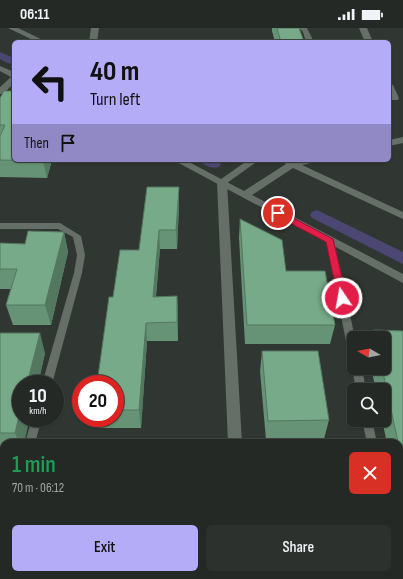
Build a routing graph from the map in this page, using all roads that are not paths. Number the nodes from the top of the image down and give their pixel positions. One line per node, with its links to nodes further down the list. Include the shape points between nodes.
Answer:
1 (12, 28): 5 (street)
2 (95, 28): 6 (street)
3 (303, 28): 7 (street)
4 (363, 28): 8 (street)
5 (39, 40)
6 (93, 40)
7 (309, 40)
8 (368, 40)
9 (0, 68): 10 (street)
10 (12, 76)
11 (12, 79): 13 (street)
12 (391, 89): 14 (street)
13 (0, 92)
14 (395, 98)
15 (403, 140): 16 (street)
16 (391, 143)
17 (182, 162): 20 (street)
18 (251, 162): 20 (street)
19 (289, 162): 21 (street); 22 (street)
20 (222, 182): 21 (street); 31 (street)
21 (245, 196): 24 (street)
22 (403, 216)
23 (0, 226): 27 (lane, via 60,226 77,236 82,255)
24 (330, 240): 25 (street); 26 (lane)
25 (403, 279)
26 (349, 331)
27 (50, 375)
28 (34, 427): 30 (lane)
29 (369, 427): 32 (lane)
30 (31, 439)
31 (235, 439)
32 (371, 439)

